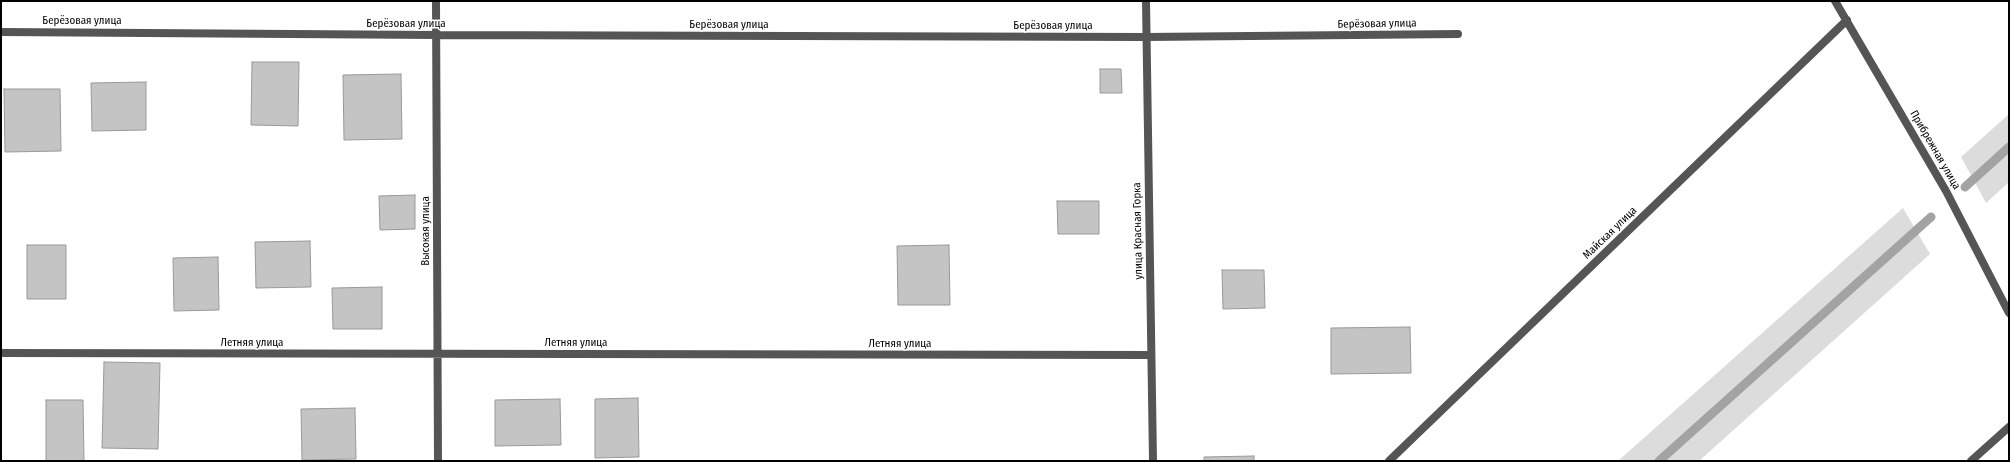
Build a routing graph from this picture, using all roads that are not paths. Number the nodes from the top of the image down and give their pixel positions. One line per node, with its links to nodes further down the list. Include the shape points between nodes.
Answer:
1 (436, 1): 7 (street, Высокая улица)
2 (1146, 1): 8 (street, улица Красная Горка)
3 (1835, 1): 4 (street, Прибрежная улица)
4 (1847, 20): 9 (street, Прибрежная улица, via 1946,191); 16 (street, Майская улица)
5 (1, 32): 7 (street, Берёзовая улица)
6 (1458, 34): 8 (street, Берёзовая улица)
7 (436, 35): 8 (street, Берёзовая улица); 11 (street, Высокая улица)
8 (1146, 37): 12 (street, улица Красная Горка)
9 (2009, 313)
10 (1, 354): 11 (street, Летняя улица)
11 (437, 354): 12 (street, Летняя улица); 14 (street, Высокая улица)
12 (1151, 355): 15 (street, улица Красная Горка)
13 (2009, 426): 17 (street)
14 (438, 461)
15 (1153, 461)
16 (1389, 461)
17 (1971, 461)

